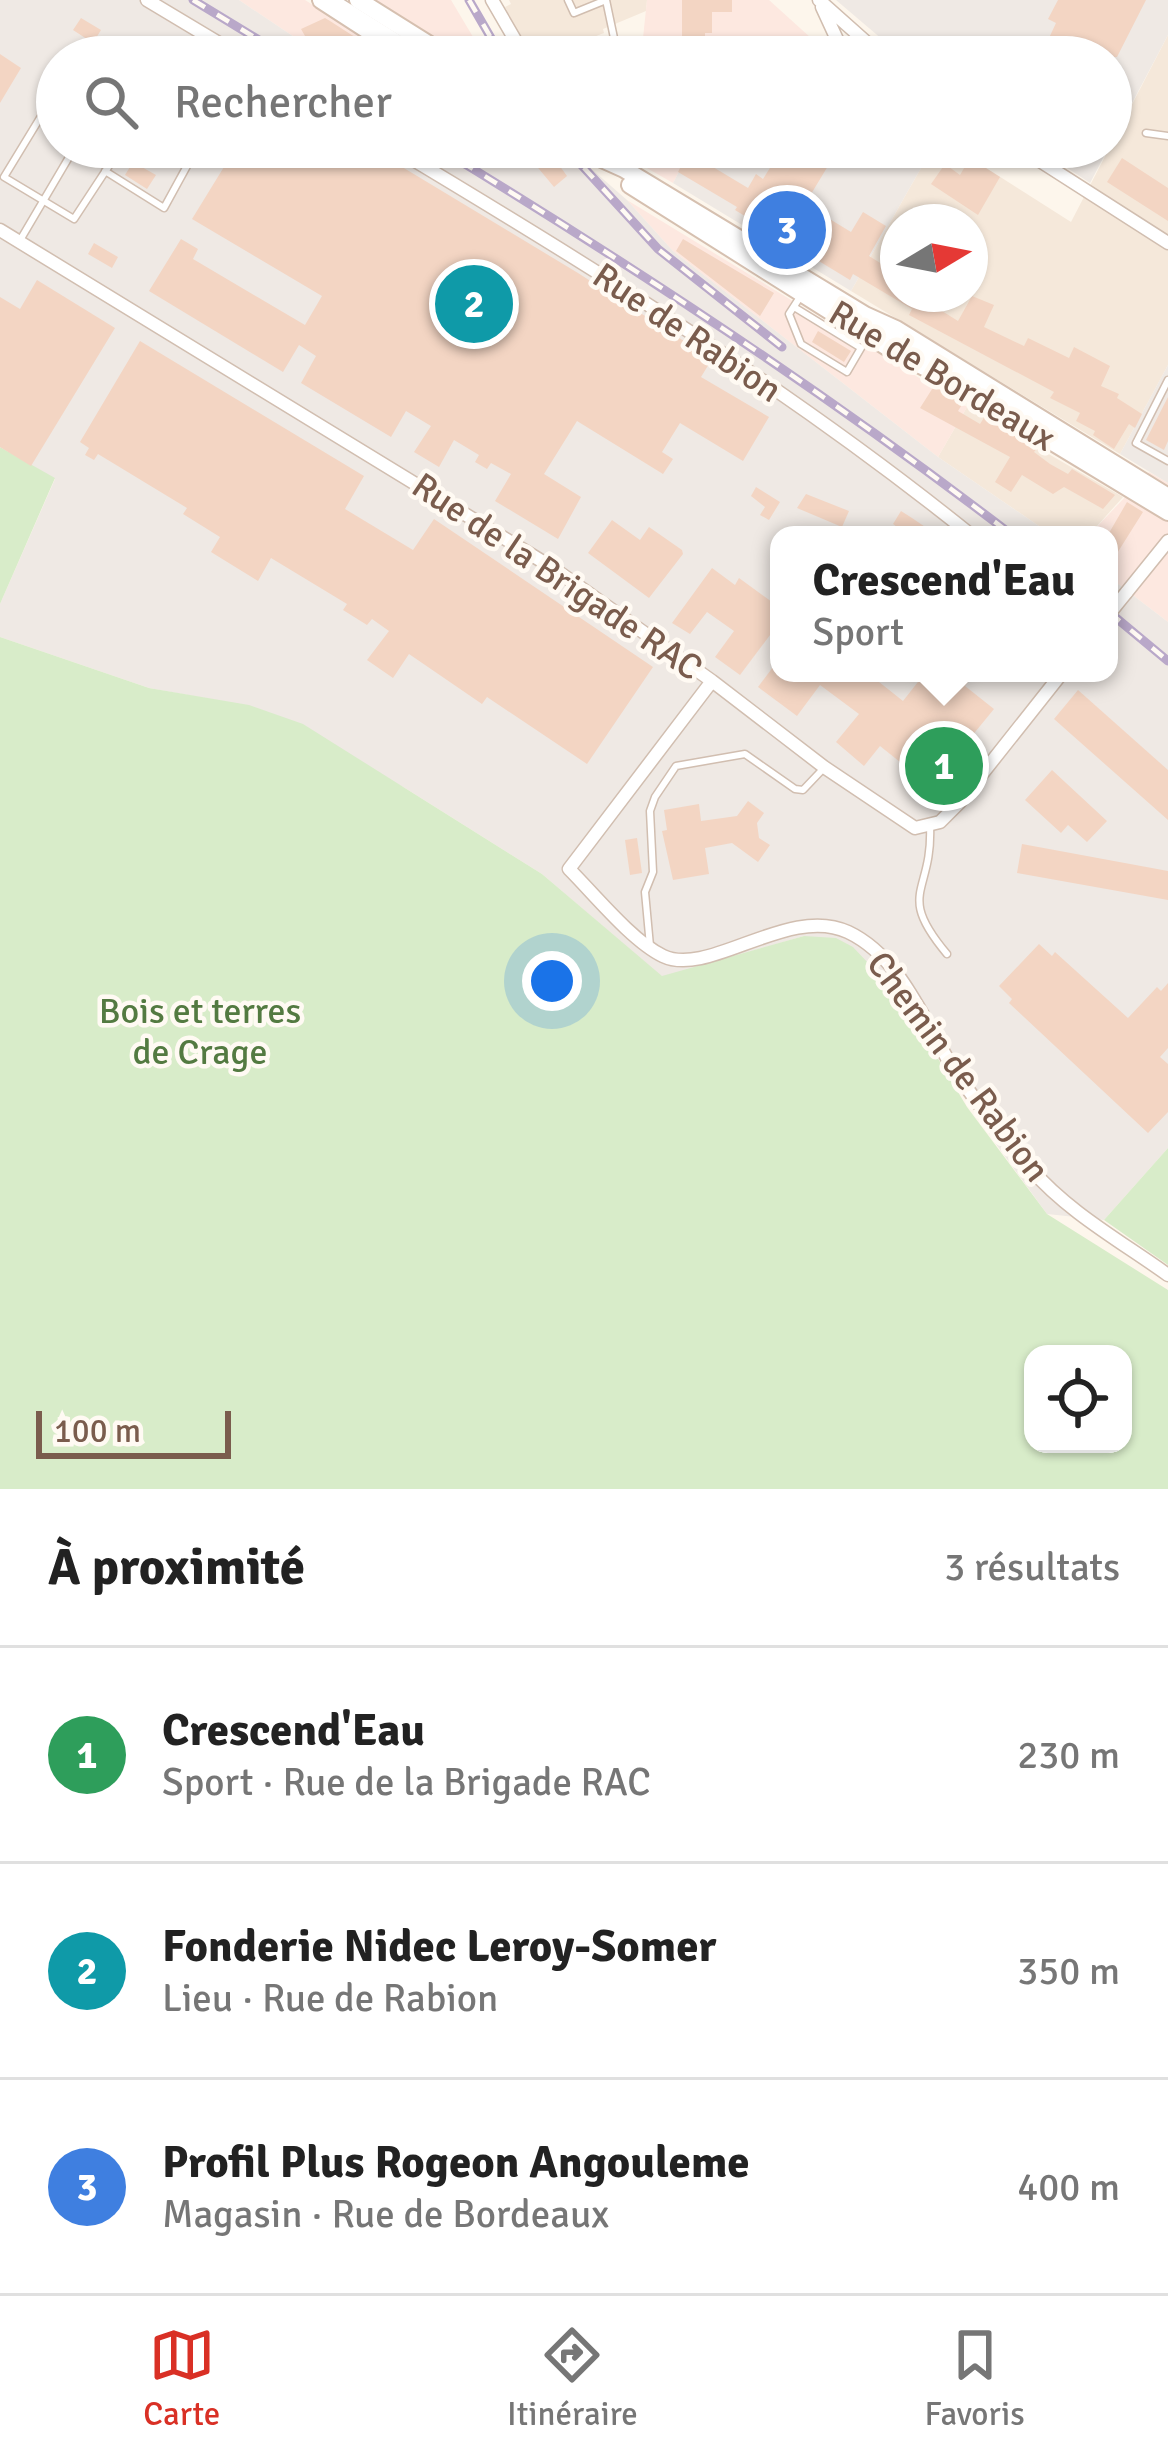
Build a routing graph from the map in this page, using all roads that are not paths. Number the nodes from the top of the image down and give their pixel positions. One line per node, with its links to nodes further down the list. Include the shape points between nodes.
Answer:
1 (147, 0): 8 (street)
2 (321, 0): 9 (main road)
3 (338, 0): 10 (lane)
4 (492, 0): 12 (street)
5 (568, 0): 6 (lane, via 574,13)
6 (606, 0): 13 (lane)
7 (363, 3): 11 (main road)
8 (207, 36)
9 (377, 36)
10 (395, 36)
11 (415, 36)
12 (513, 36)
13 (614, 36)
14 (835, 36): 15 (street, via 819,0)
15 (859, 36)
16 (36, 124): 28 (lane, via 4,177)
17 (1146, 133): 18 (lane)
18 (1168, 136)
19 (63, 168): 28 (lane)
20 (108, 168): 26 (lane)
21 (186, 168): 26 (lane, via 164,208)
22 (426, 168): 40 (street, Rue de Rabion, via 640,298)
23 (612, 168): 27 (main road, Rue de Bordeaux)
24 (623, 168): 34 (main road, Rue de Bordeaux)
25 (1051, 168): 31 (street)
26 (105, 172): 28 (lane, via 74,219)
27 (618, 176): 32 (main road, Rue de Bordeaux); 37 (lane, via 1064,442)
28 (44, 201): 30 (lane)
29 (0, 230): 30 (street, Rue de la Brigade RAC)
30 (19, 242): 43 (street, Rue de la Brigade RAC, via 554,568)
31 (1168, 243)
32 (799, 299): 33 (main road, Rue de Bordeaux); 33 (lane, via 789,314 801,344 847,372)
33 (866, 342): 34 (main road, Rue de Bordeaux)
34 (938, 366): 37 (main road, Rue de Bordeaux); 38 (main road, Rue de Bordeaux)
35 (1168, 380): 36 (lane, via 1136,443)
36 (1168, 461)
37 (1086, 463): 39 (main road, Rue de Bordeaux)
38 (1168, 497)
39 (1168, 512)
40 (959, 526)
41 (1168, 541): 42 (street, bridge)
42 (1118, 603)
43 (712, 681): 45 (street, Rue de la Brigade RAC); 47 (street, via 569,869)
44 (1055, 682): 46 (street, via 959,803)
45 (824, 767): 46 (street, Rue de la Brigade RAC, via 894,817); 47 (lane, via 803,790 745,754 669,772 650,812)
46 (929, 826): 48 (lane, via 931,856 917,904)
47 (650, 946): 49 (street, Chemin de Rabion, via 689,960 801,926 854,934 910,992 954,1069 1031,1169 1061,1200)
48 (947, 954)
49 (1168, 1275)

